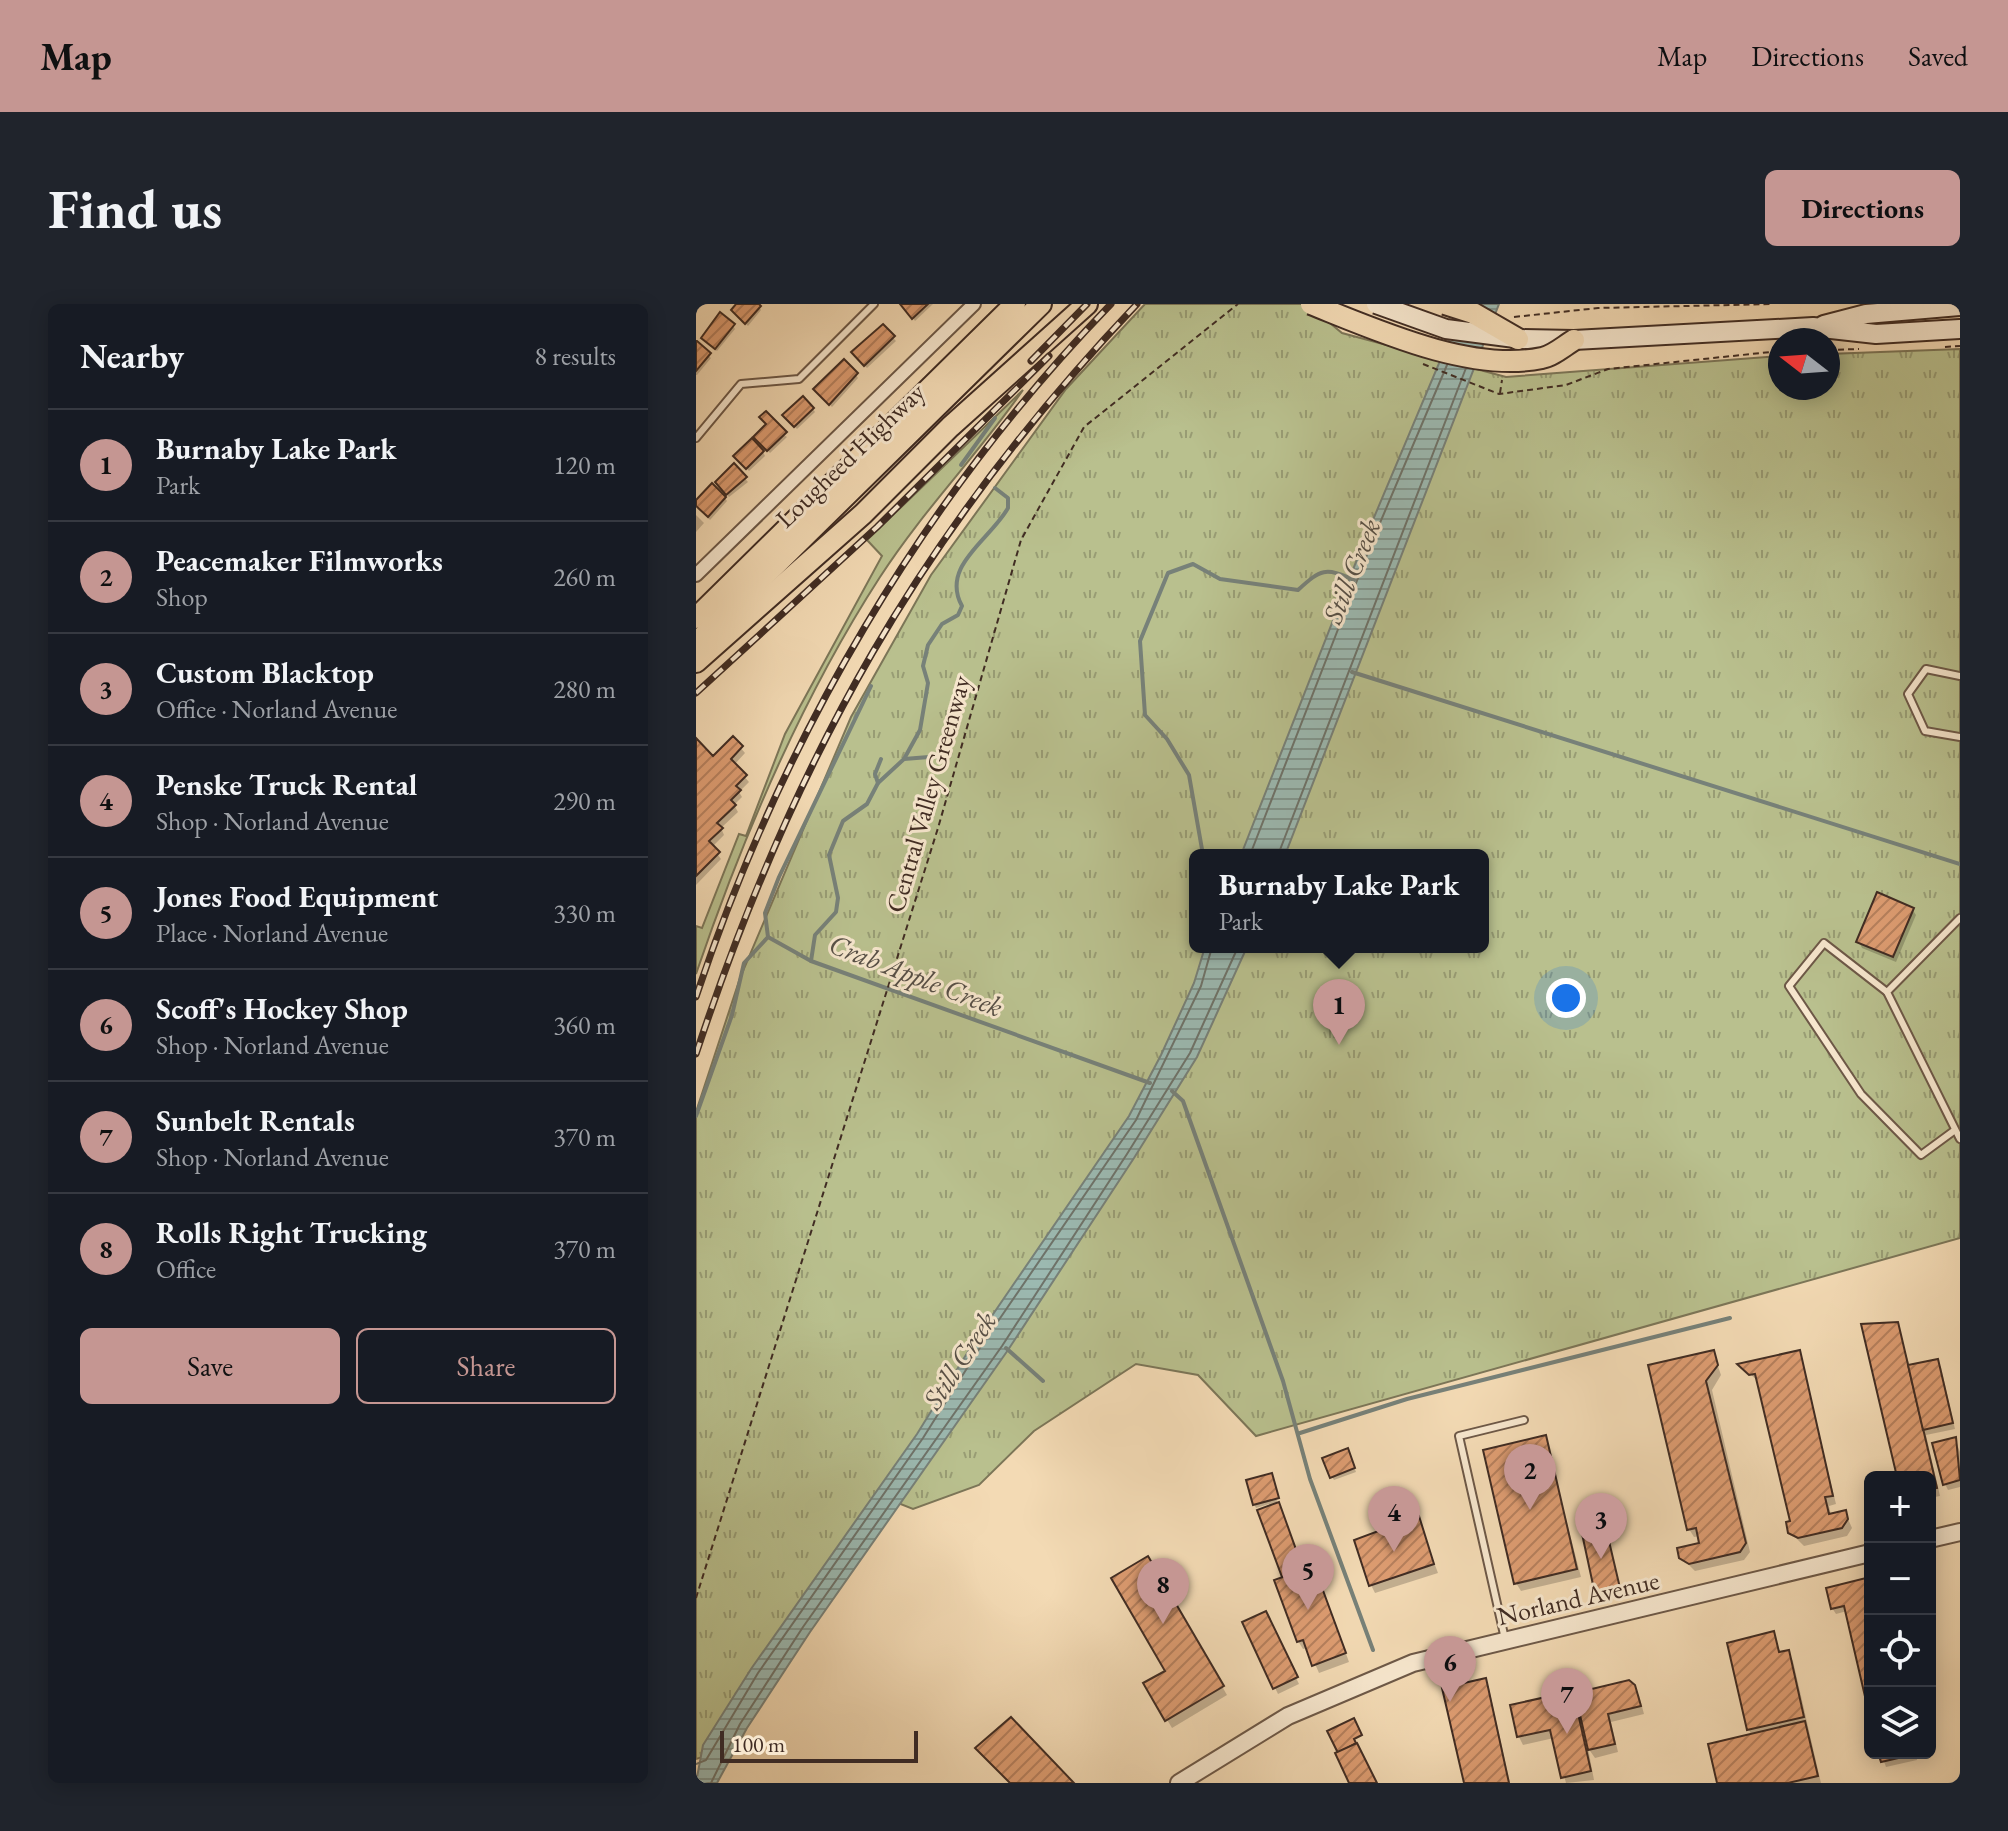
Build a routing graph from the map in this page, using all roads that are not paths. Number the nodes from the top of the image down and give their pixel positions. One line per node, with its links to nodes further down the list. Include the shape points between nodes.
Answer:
1 (874, 304): 14 (lane, via 799,379 741,384)
2 (974, 304): 15 (street)
3 (1015, 304): 16 (main road, Lougheed Highway)
4 (1041, 304): 17 (main road, Lougheed Highway)
5 (1087, 304): 18 (main road)
6 (1311, 304): 13 (main road, bridge, via 1409,343 1508,360 1545,358)
7 (1376, 304): 12 (main road, bridge, via 1446,329)
8 (1445, 304): 12 (main road, bridge)
9 (1960, 306): 10 (main road, via 1866,314)
10 (1813, 327): 11 (main road, via 1876,334); 13 (main road)
11 (1960, 329)
12 (1518, 339): 13 (main road)
13 (1574, 340)
14 (696, 438)
15 (696, 575)
16 (696, 618)
17 (696, 643)
18 (696, 662)
19 (1960, 676): 20 (lane, via 1926,669 1908,694 1925,731)
20 (1960, 737)
21 (1960, 918): 22 (lane)
22 (1887, 992): 23 (lane); 23 (lane, via 1824,943 1789,986 1861,1094 1921,1155)
23 (1955, 1130): 24 (lane)
24 (1960, 1139)
25 (1524, 1420): 29 (lane, via 1459,1436)
26 (1960, 1532): 27 (street)
27 (1936, 1538)
28 (1864, 1554): 29 (street, Norland Avenue)
29 (1505, 1639): 30 (street, Norland Avenue, via 1413,1663 1319,1701 1241,1742)
30 (1179, 1783)

